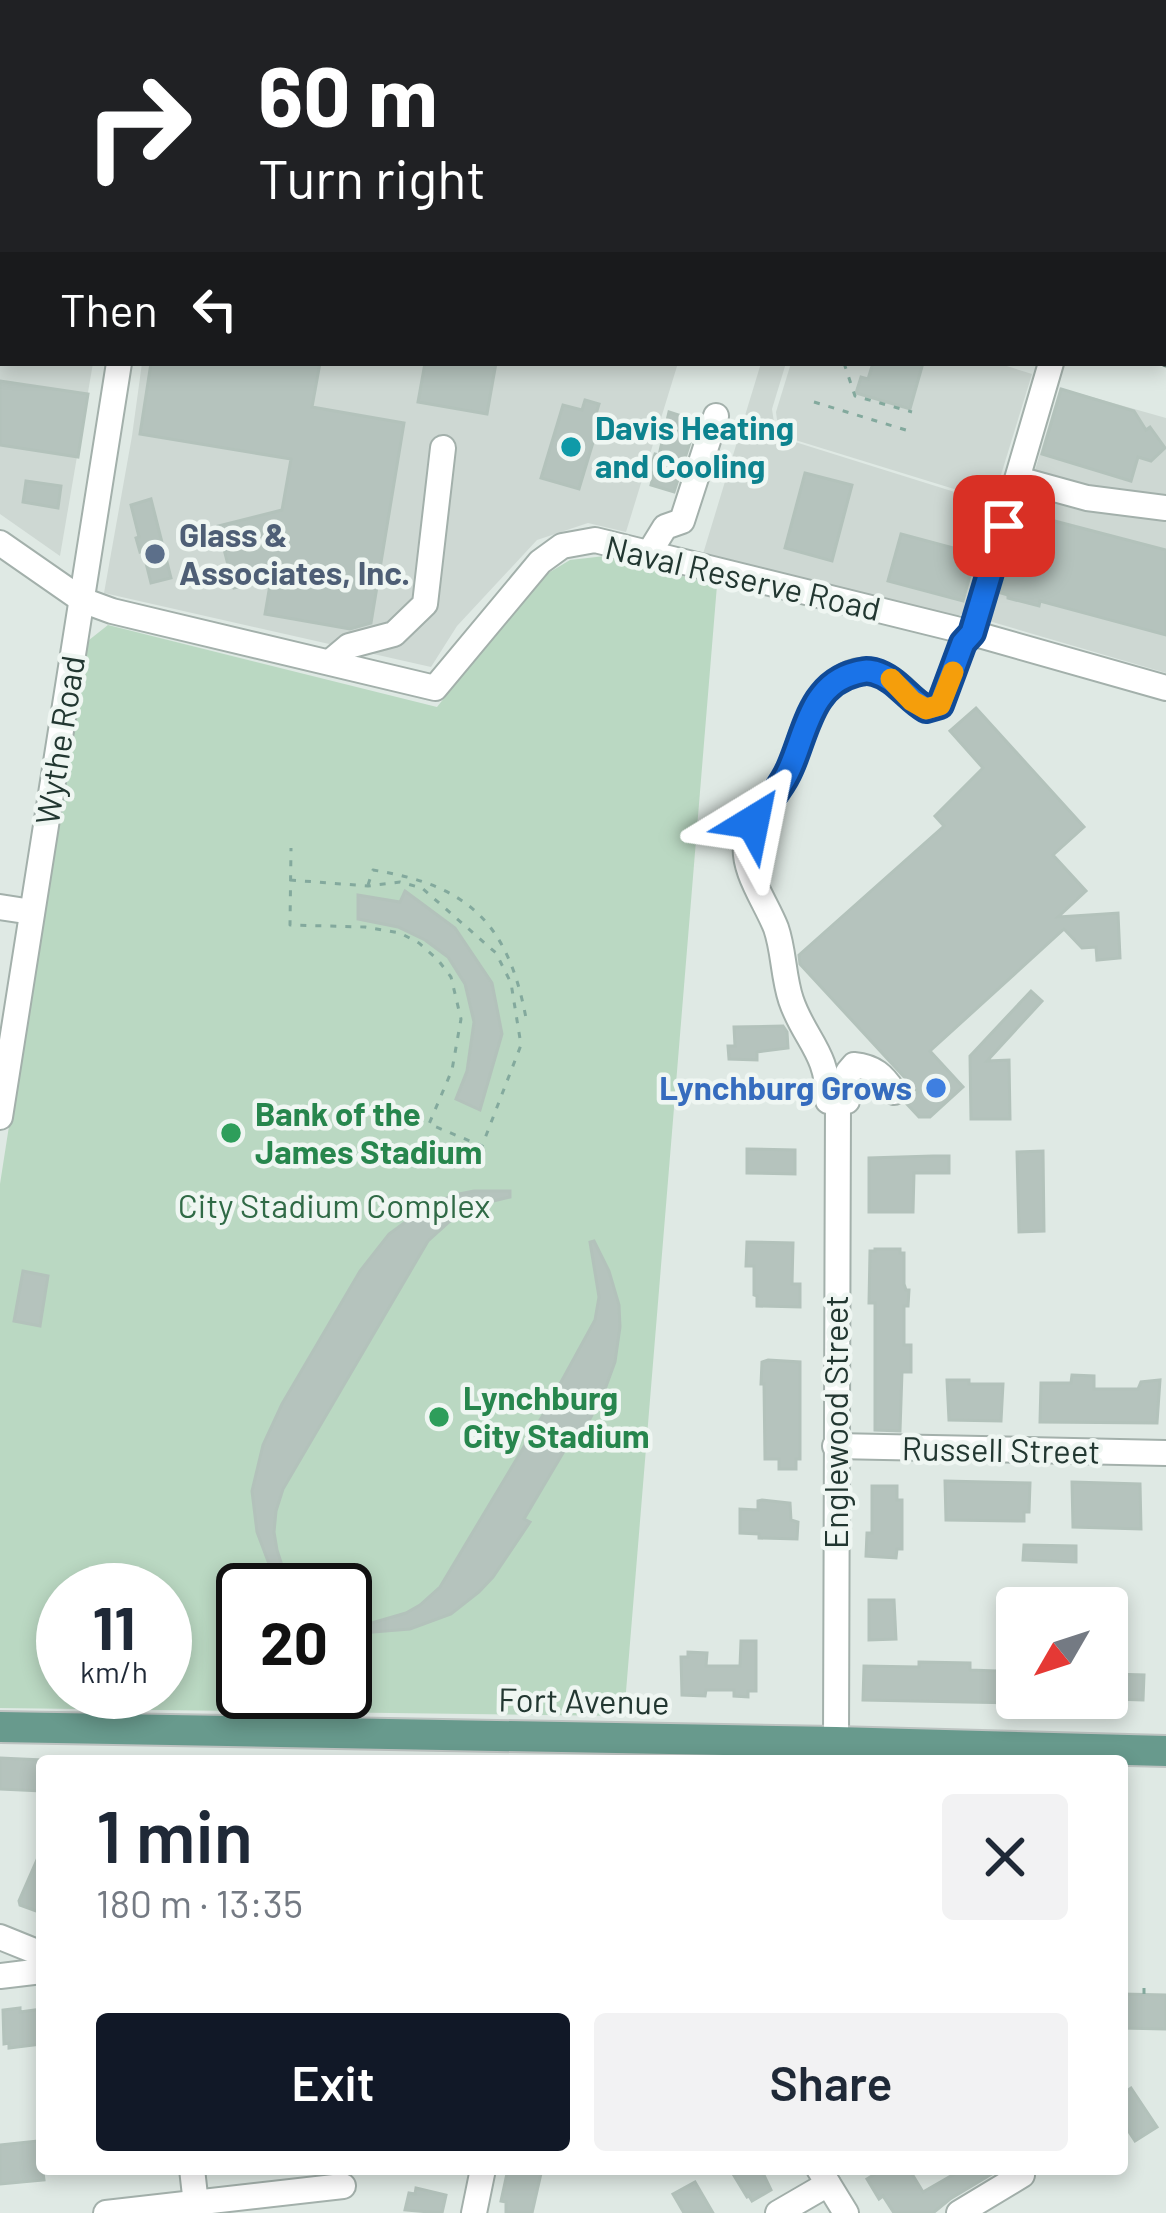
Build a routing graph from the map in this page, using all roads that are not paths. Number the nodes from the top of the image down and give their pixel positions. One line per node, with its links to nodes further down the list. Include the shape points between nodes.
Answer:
1 (119, 366): 9 (street, Wythe Road)
2 (1050, 366): 5 (street)
3 (716, 416): 8 (street, via 682,521 665,527)
4 (443, 448): 11 (street, via 425,604 394,634 349,646)
5 (1018, 479): 6 (street); 10 (street)
6 (1166, 508)
7 (0, 544): 9 (street, Naval Reserve Road)
8 (650, 553): 10 (street, Naval Reserve Road); 11 (street, Naval Reserve Road, via 596,540 562,546 435,688)
9 (82, 600): 11 (street, Naval Reserve Road); 14 (street, Wythe Road)
10 (972, 633): 12 (street, Naval Reserve Road); 16 (street, Englewood Street, via 940,705 926,709 869,670 826,688 789,771 746,838 793,1006)
11 (330, 662)
12 (1166, 688)
13 (0, 907): 14 (street)
14 (32, 912): 17 (street, Wythe Road)
15 (893, 1092): 16 (street, via 884,1076 854,1065)
16 (838, 1101): 18 (street, Englewood Street)
17 (0, 1117)
18 (836, 1446): 19 (street, Russell Street); 21 (street, Englewood Street)
19 (1166, 1453)
20 (0, 1727): 22 (main road, Fort Avenue)
21 (836, 1742): 24 (main road, Fort Avenue); 25 (main road, Fort Avenue)
22 (680, 1750): 24 (main road, Fort Avenue)
23 (1166, 1751): 25 (main road, Fort Avenue)
24 (805, 1752)
25 (925, 1753)
26 (0, 1937): 27 (street)
27 (36, 1952)
28 (36, 1973): 29 (street)
29 (0, 1976)
30 (193, 2175): 35 (street)
31 (482, 2175): 37 (street)
32 (1022, 2175): 40 (street)
33 (823, 2176): 38 (street); 39 (street)
34 (343, 2186): 35 (street)
35 (196, 2208): 36 (street)
36 (106, 2213)
37 (473, 2213)
38 (778, 2213)
39 (846, 2213)
40 (959, 2213)

